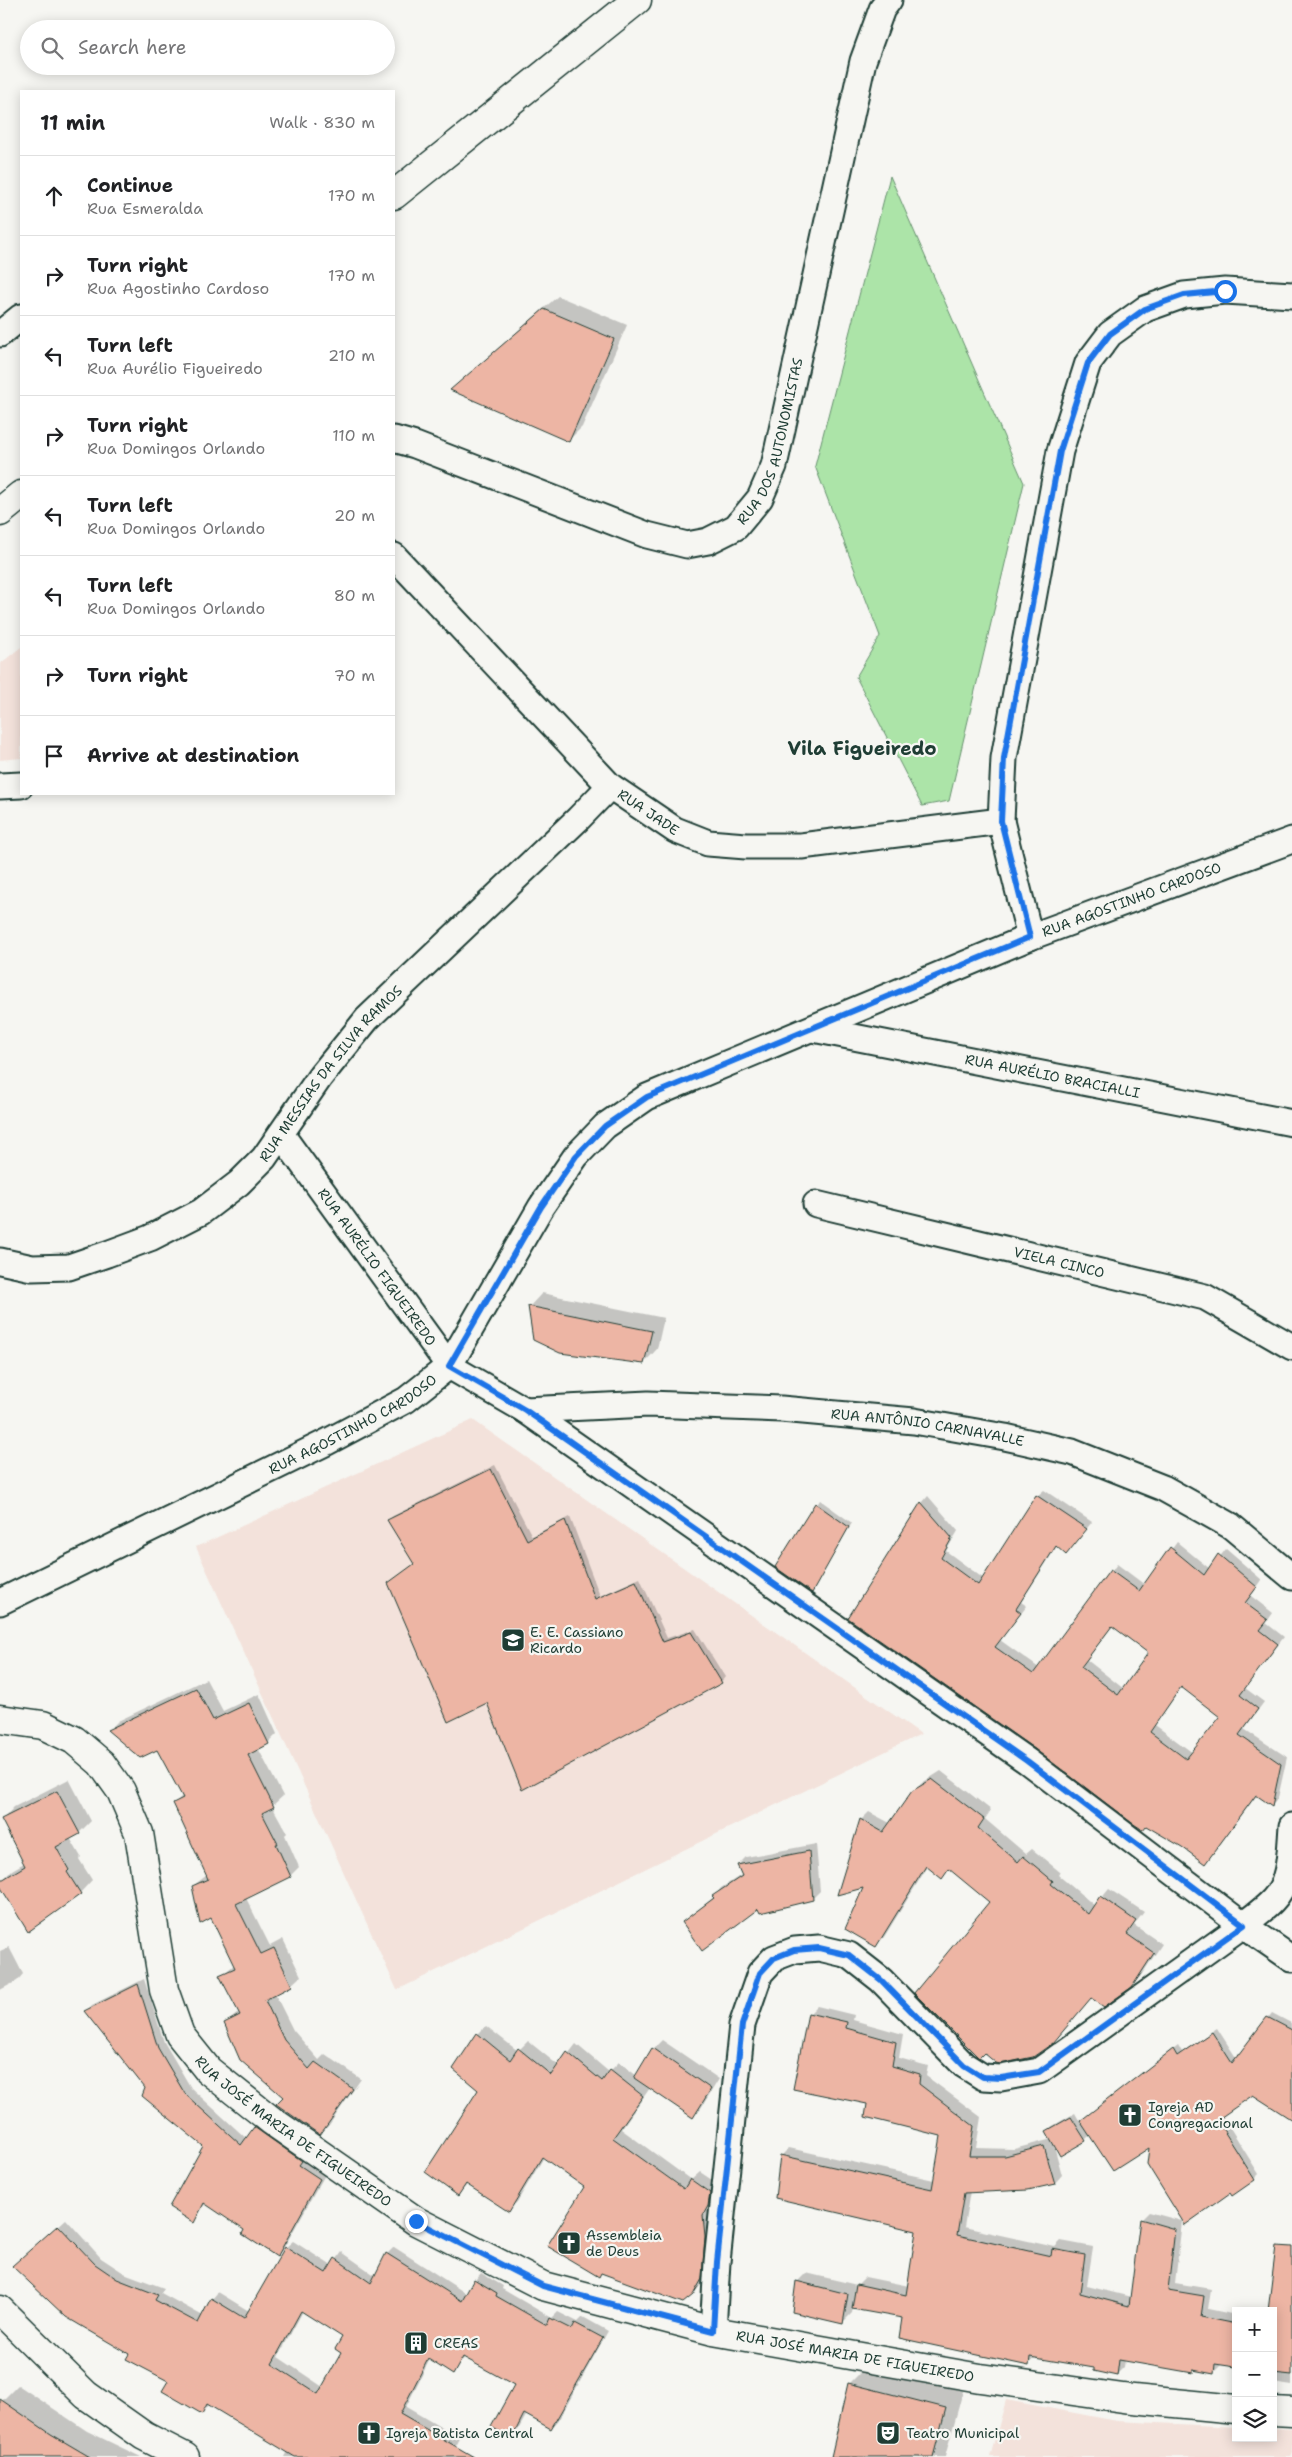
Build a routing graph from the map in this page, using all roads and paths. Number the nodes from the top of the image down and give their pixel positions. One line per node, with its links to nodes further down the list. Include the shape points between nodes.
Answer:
1 (637, 0): 3 (main road)
2 (888, 0): 7 (street, RUA DOS AUTONOMISTAS, via 863,61 774,466 760,498 736,527 708,541 688,545 647,535 415,445)
3 (395, 194)
4 (1292, 295): 14 (street, via 1225,291 1184,295 1145,309 1110,334 1088,363 1060,451 1004,758)
5 (20, 318): 6 (street)
6 (0, 334)
7 (395, 440)
8 (20, 495): 9 (main road)
9 (0, 512)
10 (395, 557): 13 (street, RUA JADE)
11 (20, 785): 12 (street)
12 (0, 786)
13 (610, 786): 14 (street, RUA JADE, via 676,830 717,844 801,846); 19 (street, RUA MESSIAS DA SILVA RAMOS, via 367,1019)
14 (1001, 821): 16 (street)
15 (1292, 840): 16 (street, RUA AGOSTINHO CARDOSO)
16 (1030, 937): 17 (street, RUA AGOSTINHO CARDOSO)
17 (813, 1029): 18 (street, RUA AURÉLIO BRACIALLI); 23 (street, RUA AGOSTINHO CARDOSO, via 647,1097 605,1126 576,1156 541,1207)
18 (1292, 1123)
19 (281, 1134): 21 (street, RUA MESSIAS DA SILVA RAMOS, via 264,1158 239,1183 201,1212 150,1238 69,1266 32,1268); 23 (street, RUA AURÉLIO FIGUEIREDO)
20 (816, 1204): 22 (street, VIELA CINCO, via 1205,1297)
21 (0, 1261)
22 (1292, 1347)
23 (449, 1366): 24 (street, RUA AURÉLIO FIGUEIREDO); 26 (street, RUA AGOSTINHO CARDOSO, via 406,1400 327,1442)
24 (525, 1410): 25 (street, RUA ANTÔNIO CARNAVALLE, via 648,1404 781,1409 914,1421 1014,1439 1072,1452 1163,1488 1231,1526); 29 (street, RUA AURÉLIO FIGUEIREDO, via 1027,1761)
25 (1292, 1577)
26 (0, 1602)
27 (0, 1719): 32 (main road, RUA JOSÉ MARIA DE FIGUEIREDO, via 43,1725 74,1740 100,1763 121,1791 138,1832 164,1990 180,2035 208,2070 272,2121 424,2226 543,2286)
28 (1292, 1826): 29 (street, via 1290,1862 1284,1881 1274,1899)
29 (1244, 1925): 30 (street, RUA AURÉLIO FIGUEIREDO); 32 (street, via 1039,2072 1001,2078 983,2077 964,2065 881,1980 849,1955 819,1948 794,1950 774,1958 760,1973 742,2025 717,2262)
30 (1292, 1958)
31 (0, 2310): 36 (main road, via 86,2395 144,2436)
32 (713, 2331): 33 (main road, RUA JOSÉ MARIA DE FIGUEIREDO, via 980,2378 1123,2398)
33 (1232, 2408)
34 (1277, 2411): 35 (main road)
35 (1292, 2412)
36 (185, 2457)

